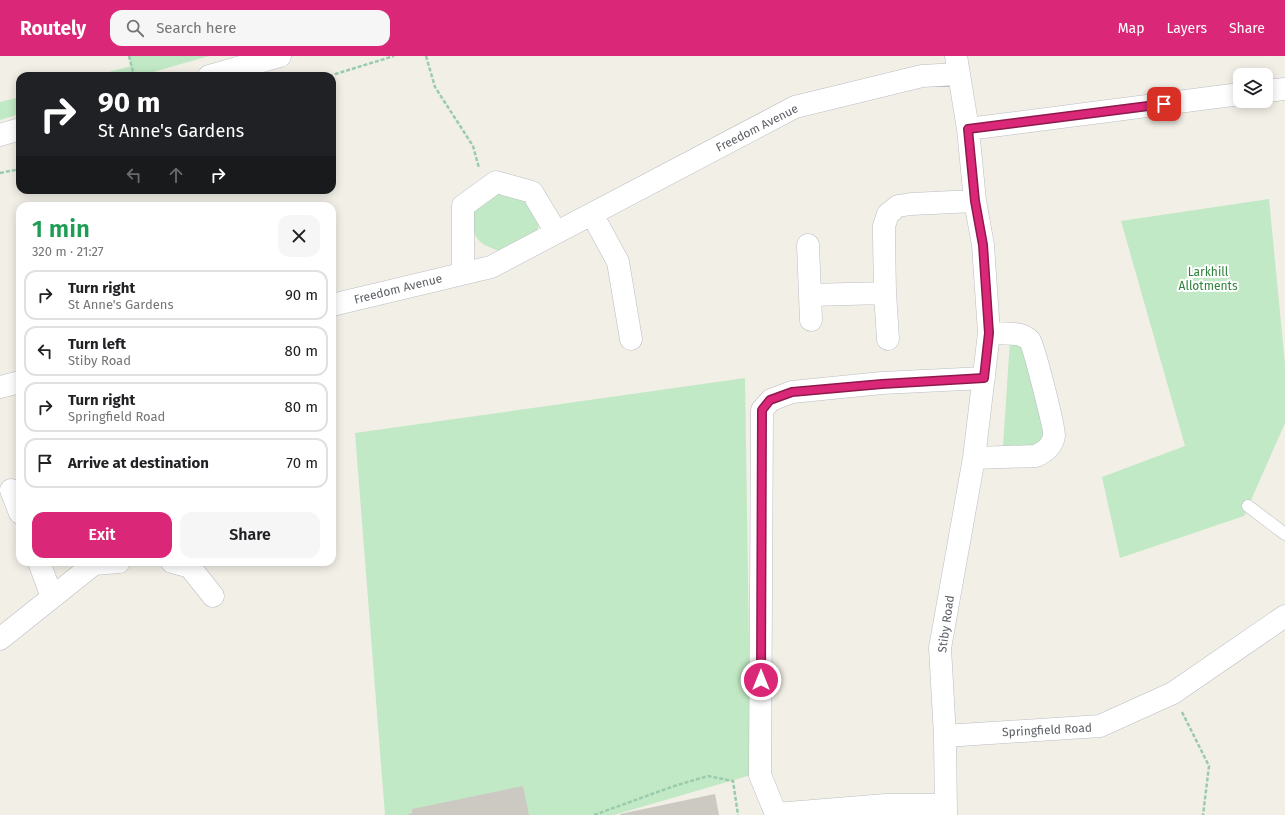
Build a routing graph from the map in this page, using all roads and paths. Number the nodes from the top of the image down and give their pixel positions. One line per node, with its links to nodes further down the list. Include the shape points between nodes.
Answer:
1 (129, 56): 6 (path)
2 (280, 56): 7 (street)
3 (394, 56): 8 (path)
4 (426, 56): 15 (path, via 436,87)
5 (957, 65): 12 (street, Stiby Road); 19 (street, Freedom Avenue, via 795,107)
6 (133, 72)
7 (223, 72)
8 (336, 74)
9 (1285, 89): 10 (street)
10 (1273, 90)
11 (1233, 95): 12 (street)
12 (968, 129): 18 (street, Stiby Road)
13 (16, 131): 14 (street)
14 (0, 135)
15 (475, 151)
16 (16, 170): 17 (path)
17 (0, 173)
18 (975, 201): 23 (street, via 911,204 898,206 888,214 884,226); 27 (street, Stiby Road, via 983,245)
19 (592, 214): 20 (street, Freedom Avenue); 28 (street, via 618,262)
20 (556, 232): 22 (street, Freedom Avenue, via 491,266); 22 (street, via 532,192 496,182 463,206)
21 (808, 245): 24 (street)
22 (463, 273): 25 (street, Freedom Avenue)
23 (885, 292): 24 (street); 29 (street)
24 (810, 295): 26 (street)
25 (336, 304)
26 (811, 320)
27 (989, 333): 30 (street, Stiby Road); 33 (street, via 1019,334 1030,341 1054,436 1052,444 1036,456)
28 (631, 339)
29 (888, 339)
30 (984, 378): 33 (street, Stiby Road); 47 (street, via 792,392 770,400 762,410 760,775 776,814 886,805)
31 (16, 383): 32 (street)
32 (0, 386)
33 (974, 458): 46 (street, Stiby Road, via 940,648)
34 (11, 490): 35 (street)
35 (16, 503)
36 (1248, 506): 37 (lane)
37 (1285, 534)
38 (40, 566): 42 (street)
39 (91, 566): 42 (street)
40 (186, 566): 41 (street, via 190,567)
41 (213, 596)
42 (52, 597): 44 (street)
43 (1285, 616): 45 (street, Springfield Road)
44 (0, 639)
45 (1173, 693): 46 (street, Springfield Road, via 1100,726); 50 (path, via 1209,766)
46 (945, 736): 47 (street, Stiby Road)
47 (946, 810)
48 (594, 815): 49 (path, via 708,776 733,781)
49 (738, 815)
50 (1203, 815)

